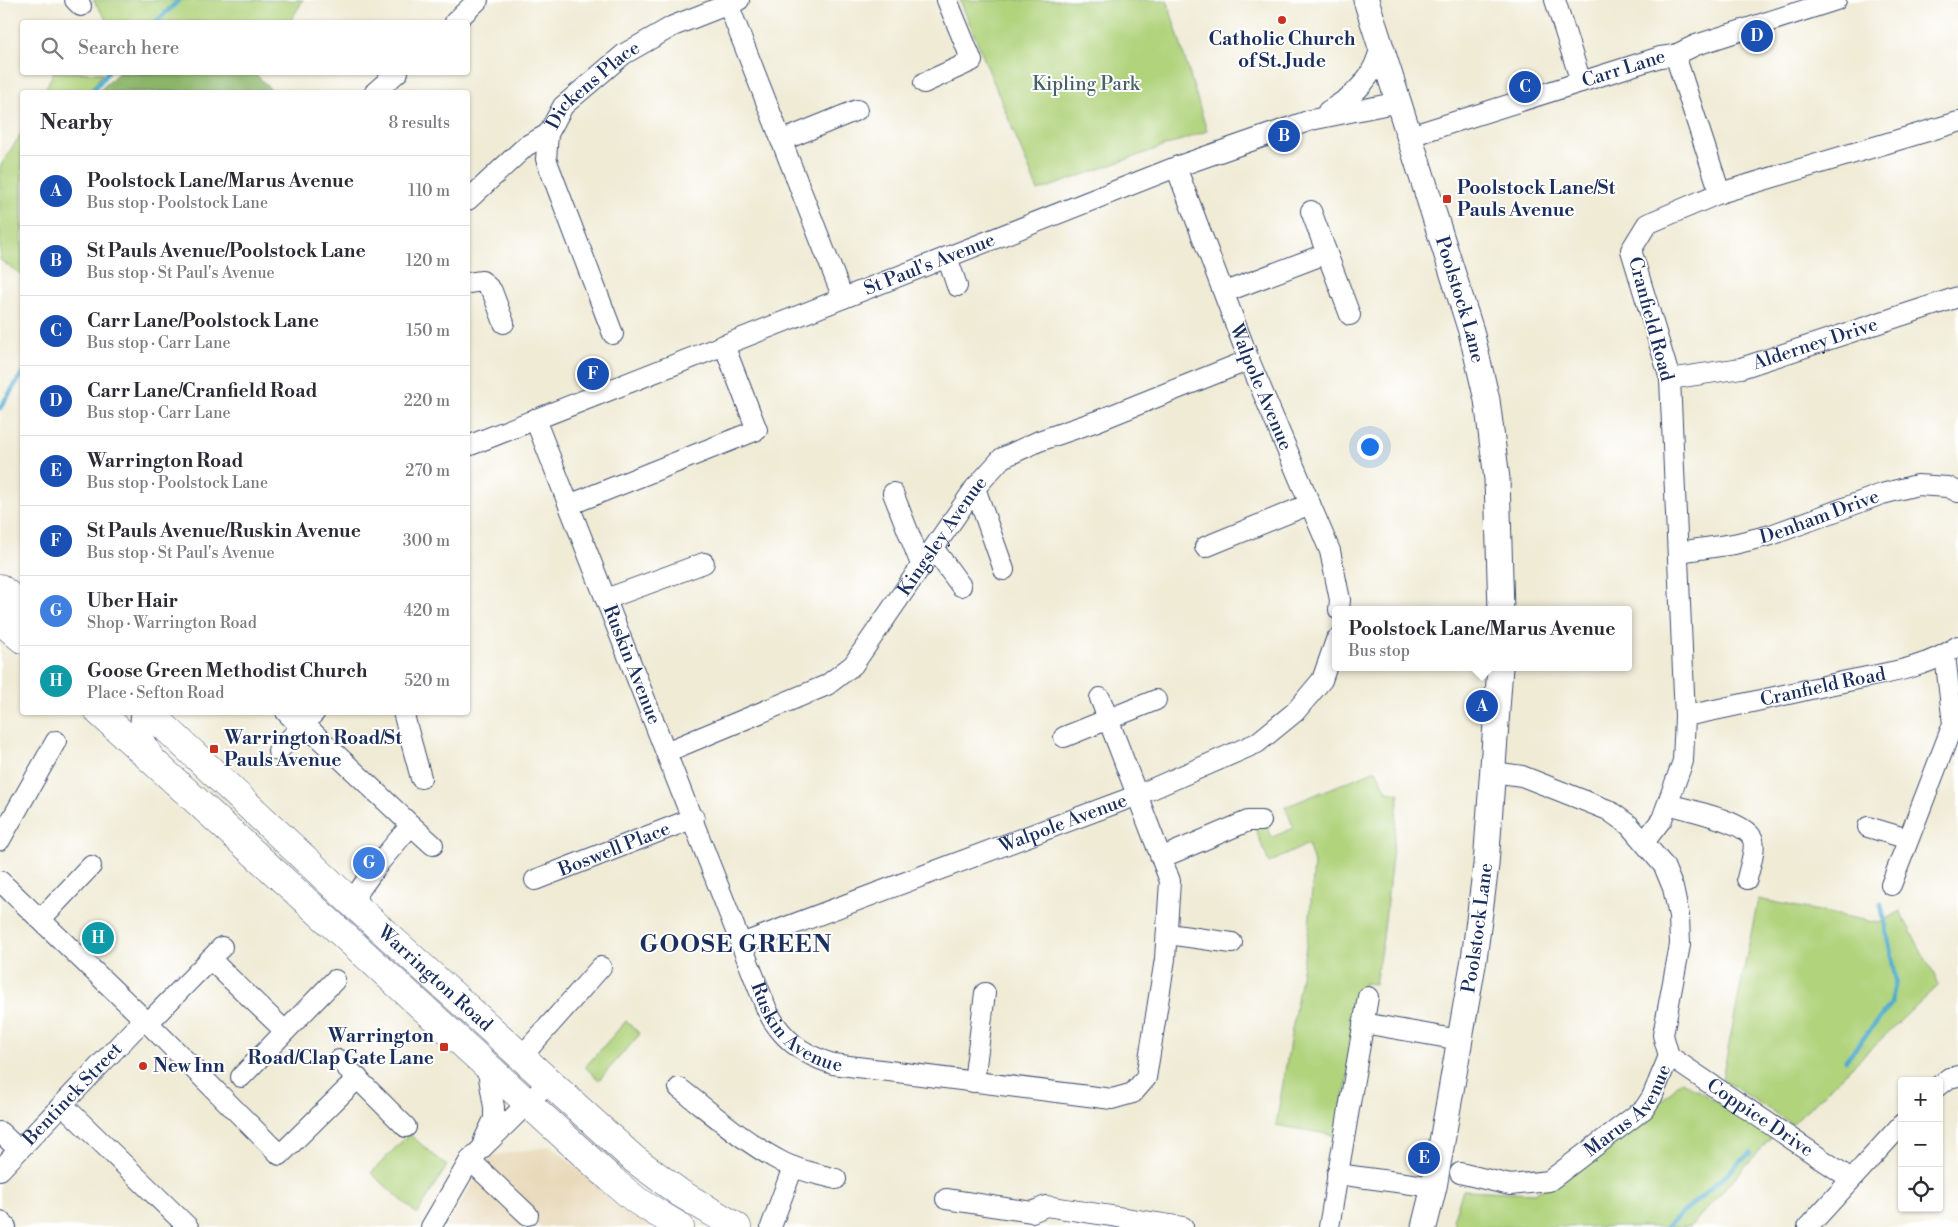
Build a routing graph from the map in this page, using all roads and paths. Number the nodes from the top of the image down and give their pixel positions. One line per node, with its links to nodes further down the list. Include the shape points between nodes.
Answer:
1 (478, 0): 7 (street)
2 (947, 0): 11 (street, via 972,61)
3 (1366, 0): 8 (main road, Poolstock Lane)
4 (1555, 0): 12 (street)
5 (1836, 0): 9 (street, Carr Lane, via 1696,45)
6 (733, 2): 18 (street, Dickens Place, via 673,26 624,54 563,106); 20 (street)
7 (457, 20)
8 (1381, 44): 14 (main road, Poolstock Lane); 16 (street, via 1374,68 1362,85 1346,101)
9 (1676, 55): 12 (street, Carr Lane); 22 (street)
10 (395, 75): 13 (street)
11 (924, 82)
12 (1581, 82): 19 (street, Carr Lane)
13 (377, 90)
14 (1398, 102): 16 (street, St Paul's Avenue); 19 (main road, Poolstock Lane)
15 (857, 110): 20 (street)
16 (1311, 120): 21 (street, St Paul's Avenue)
17 (1958, 122): 22 (street, Cranfield Road)
18 (548, 134): 23 (street, via 526,146); 34 (street, Dickens Place, via 546,159)
19 (1410, 136): 56 (main road, Poolstock Lane, via 1471,331 1487,400 1497,479)
20 (781, 141): 31 (street)
21 (1176, 167): 26 (street, St Paul's Avenue); 29 (street, Walpole Avenue)
22 (1720, 192): 37 (street, Cranfield Road, via 1647,224 1631,250)
23 (470, 198)
24 (1311, 211): 25 (street)
25 (1325, 254): 29 (street); 32 (street)
26 (947, 258): 28 (street); 31 (street, St Paul's Avenue)
27 (470, 283): 33 (street, via 482,281 492,291)
28 (957, 286)
29 (1225, 292): 36 (street, Walpole Avenue)
30 (1958, 297): 37 (street, Alderney Drive, via 1741,368)
31 (843, 298): 35 (street, St Paul's Avenue)
32 (1350, 315)
33 (504, 323)
34 (613, 334)
35 (724, 345): 38 (street, St Paul's Avenue); 44 (street, via 757,430)
36 (1249, 360): 40 (street, Kingsley Avenue, via 1002,458); 43 (street, Walpole Avenue)
37 (1670, 379): 47 (street, Cranfield Road)
38 (535, 419): 39 (street, St Paul's Avenue); 44 (street, Ruskin Avenue)
39 (470, 445)
40 (975, 488): 46 (street, Kingsley Avenue); 50 (street)
41 (1958, 492): 47 (street, Denham Drive, via 1948,487 1917,485 1882,494 1771,534 1734,544)
42 (893, 493): 49 (street)
43 (1310, 504): 45 (street); 55 (street, Walpole Avenue, via 1330,551)
44 (569, 505): 53 (street, Ruskin Avenue)
45 (1204, 547)
46 (934, 549): 49 (street, Kingsley Avenue); 51 (street)
47 (1678, 552): 69 (street, Cranfield Road)
48 (704, 563): 53 (street)
49 (922, 567): 76 (street, Kingsley Avenue, via 853,665 827,685)
50 (1004, 570)
51 (961, 586)
52 (0, 588): 54 (highway)
53 (606, 599): 76 (street, Ruskin Avenue)
54 (20, 604)
55 (1339, 606)
56 (1501, 606)
57 (0, 620): 58 (highway)
58 (20, 637)
59 (1332, 651): 80 (street, Walpole Avenue, via 1322,680 1295,712 1257,743)
60 (1952, 651): 69 (street, Cranfield Road, via 1908,667 1761,702); 87 (street, via 1953,724)
61 (1500, 671): 78 (main road, Poolstock Lane)
62 (1100, 698): 70 (street, Ruskin Avenue)
63 (1156, 700): 70 (street)
64 (102, 715): 77 (highway, Warrington Road)
65 (141, 715): 77 (street, via 142,731)
66 (155, 715): 72 (highway, Warrington Road)
67 (293, 715): 71 (street)
68 (403, 715): 79 (street)
69 (1685, 716): 81 (street, Cranfield Road, via 1683,761)
70 (1108, 719): 73 (street); 80 (street, Ruskin Avenue)
71 (307, 721): 75 (street); 85 (street)
72 (175, 725): 97 (highway, Warrington Road)
73 (1064, 737)
74 (56, 741): 82 (street)
75 (278, 751)
76 (666, 752): 83 (street, Ruskin Avenue)
77 (161, 768): 113 (highway, Warrington Road)
78 (1493, 772): 89 (street, Marus Avenue, via 1522,776 1608,810); 109 (main road, Poolstock Lane, via 1486,865)
79 (421, 778)
80 (1138, 795): 91 (street, Ruskin Avenue); 101 (street, Walpole Avenue)
81 (1668, 804): 89 (street, Cranfield Road, via 1662,819); 93 (street, via 1737,825 1747,832 1754,843)
82 (6, 814): 88 (street)
83 (694, 818): 94 (street, Boswell Place); 101 (street, Ruskin Avenue)
84 (1261, 821): 91 (street, via 1248,821)
85 (410, 825): 90 (street); 97 (street)
86 (1868, 827): 87 (street)
87 (1908, 839): 96 (street)
88 (0, 840)
89 (1645, 841): 110 (street, Marus Avenue, via 1664,866 1679,916 1680,945 1663,1035)
90 (433, 845)
91 (1163, 857): 99 (street, Ruskin Avenue, via 1170,881)
92 (91, 866): 98 (street)
93 (1747, 879)
94 (535, 880)
95 (0, 881): 98 (street)
96 (1891, 886)
97 (351, 902): 111 (highway, Warrington Road)
98 (41, 919): 106 (street)
99 (1168, 934): 100 (street); 118 (street, Ruskin Avenue, via 1146,1078 1133,1093 1112,1099)
100 (1232, 943)
101 (741, 944): 118 (street, Ruskin Avenue, via 772,1020 788,1041 805,1053 833,1064)
102 (601, 967): 111 (street)
103 (335, 980): 108 (street)
104 (985, 993): 118 (street)
105 (1368, 997): 107 (street)
106 (146, 1021): 108 (street, Bentinck Street, via 216,953); 116 (street, via 280,1155); 122 (street, Bentinck Street)
107 (1363, 1023): 109 (street); 131 (street)
108 (285, 1031): 115 (street)
109 (1460, 1040): 136 (main road, Poolstock Lane)
110 (1668, 1056): 130 (street, Marus Avenue, via 1652,1097 1644,1108 1549,1181 1510,1185); 133 (street, Coppice Drive)
111 (521, 1057): 117 (highway, Warrington Road)
112 (339, 1060): 116 (street)
113 (487, 1066): 121 (highway, Warrington Road); 127 (street, via 494,1119)
114 (1958, 1076): 119 (street)
115 (241, 1077)
116 (358, 1078): 123 (street)
117 (549, 1082): 121 (street); 143 (highway, Warrington Road, via 634,1159 680,1193)
118 (974, 1082)
119 (1943, 1083)
120 (680, 1088): 128 (street, via 737,1133)
121 (526, 1102): 127 (street); 142 (highway, Warrington Road, via 636,1200)
122 (63, 1105): 126 (street, Bentinck Street); 140 (street)
123 (406, 1127)
124 (1898, 1128): 133 (street)
125 (0, 1132): 126 (street)
126 (19, 1150): 129 (street, Bentinck Street)
127 (475, 1154): 135 (street); 141 (street)
128 (793, 1167): 132 (street); 144 (street)
129 (0, 1170)
130 (1460, 1173)
131 (1338, 1174): 136 (street, Poolstock Lane); 146 (street)
132 (836, 1179)
133 (1851, 1179): 147 (street)
134 (946, 1199): 137 (street)
135 (528, 1215)
136 (1430, 1215)
137 (1030, 1219): 145 (street, via 1046,1206)
138 (0, 1221): 139 (street)
139 (6, 1227)
140 (188, 1227)
141 (431, 1227)
142 (680, 1227)
143 (737, 1227)
144 (771, 1227)
145 (1183, 1227)
146 (1329, 1227)
147 (1808, 1227)

